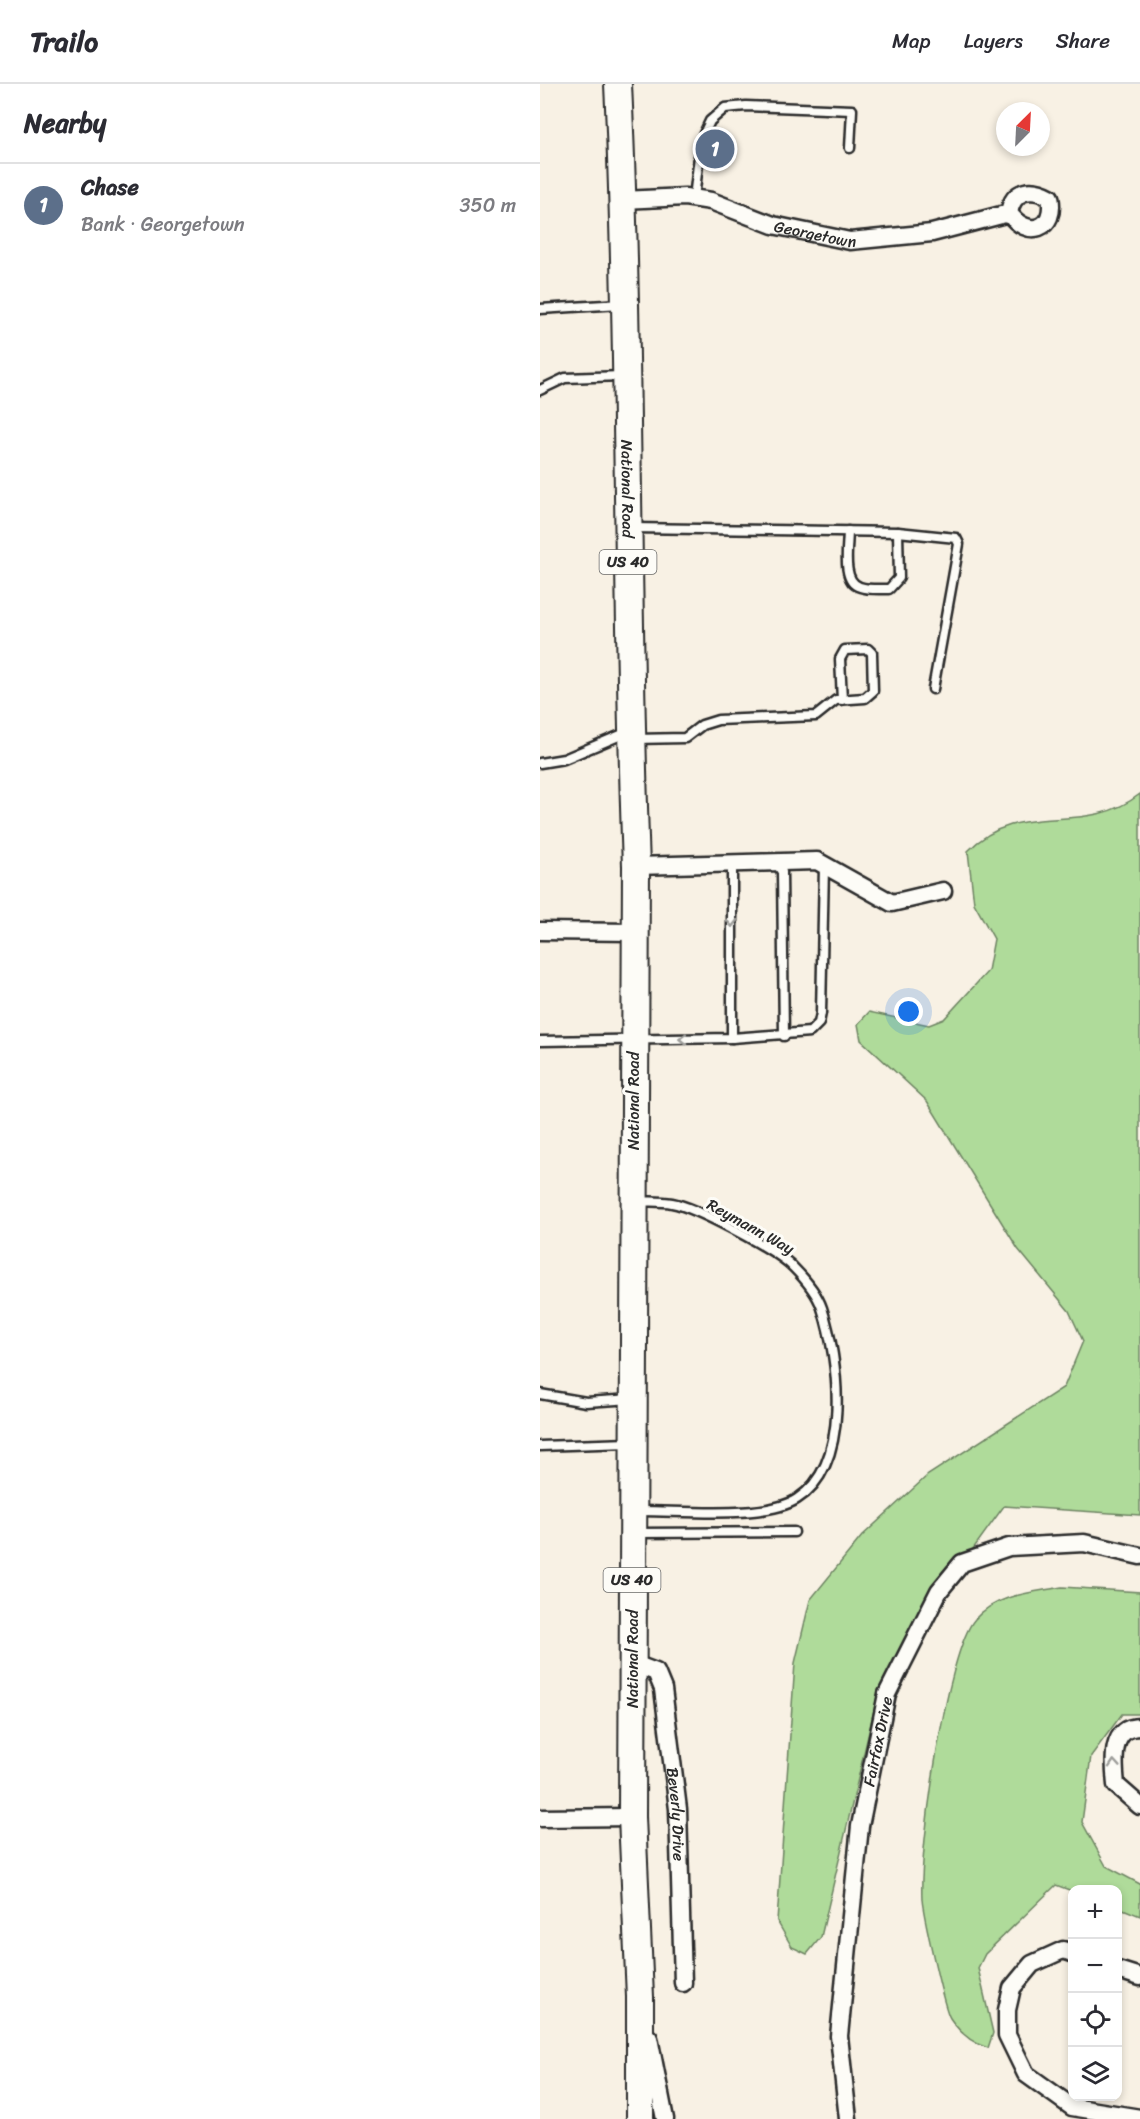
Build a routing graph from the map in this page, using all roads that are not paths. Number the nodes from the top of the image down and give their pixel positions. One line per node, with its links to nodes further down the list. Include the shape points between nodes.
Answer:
1 (618, 84): 4 (main road, National Road / US 40)
2 (850, 148): 3 (lane, via 852,110 725,108 710,121 701,140)
3 (694, 198): 4 (street, Georgetown); 5 (street, Georgetown, via 735,208 773,225 850,241 932,234)
4 (623, 200): 6 (main road, National Road / US 40)
5 (1009, 213)
6 (625, 303): 7 (lane); 8 (main road, National Road / US 40)
7 (540, 309)
8 (626, 376): 9 (lane, via 565,378); 10 (main road, National Road / US 40)
9 (540, 390)
10 (628, 528): 11 (lane); 15 (main road, National Road / US 40)
11 (848, 531): 12 (lane); 12 (lane, via 848,575 853,584 889,589 899,578)
12 (898, 532): 13 (lane, via 956,538 959,544)
13 (933, 689)
14 (842, 700): 14 (lane, via 865,698 873,690 872,653 868,649 845,650 840,660); 15 (lane, via 836,700 816,716 718,720 702,725 685,738)
15 (631, 735): 16 (lane, via 564,759); 20 (main road, National Road / US 40)
16 (540, 763)
17 (776, 862): 18 (street); 19 (street, via 817,861); 24 (lane, via 782,872)
18 (732, 865): 20 (street); 25 (lane, one-way to 25)
19 (824, 865): 21 (street, via 892,903); 24 (lane, via 819,1023 810,1032)
20 (636, 866): 23 (main road, National Road / US 40)
21 (943, 891)
22 (540, 931): 23 (street)
23 (635, 932): 26 (main road, National Road / US 40)
24 (784, 1036): 25 (lane)
25 (732, 1038): 26 (lane, one-way to 26)
26 (634, 1040): 27 (lane); 28 (main road, National Road / US 40)
27 (540, 1041)
28 (632, 1201): 30 (main road, National Road / US 40); 33 (lane, Reymann Way, via 674,1203 717,1222 791,1265 821,1306 836,1376 836,1424 831,1447 821,1478 797,1499 768,1511)
29 (540, 1394): 30 (lane, via 586,1402)
30 (632, 1398): 31 (main road, National Road / US 40)
31 (632, 1443): 32 (lane); 33 (main road, National Road / US 40)
32 (540, 1446)
33 (632, 1522): 34 (lane); 36 (main road, National Road / US 40)
34 (794, 1532)
35 (1140, 1556): 49 (street, Fairfax Drive, via 1084,1544 1010,1547 963,1563 939,1591 886,1694 860,1826 839,2036)
36 (632, 1663): 39 (main road, National Road / US 40); 44 (street, Beverly Drive, via 656,1672 663,1689 678,1809)
37 (1140, 1727): 38 (street, one-way to 37, via 1116,1785 1113,1756 1118,1738 1132,1727)
38 (1140, 1806)
39 (632, 1817): 40 (street); 45 (main road, National Road / US 40)
40 (540, 1818)
41 (1068, 1952): 46 (street, via 1063,1950 1032,1964 1012,1988 1007,2035 1026,2074 1072,2107)
42 (1122, 1971): 43 (street)
43 (1140, 1977)
44 (683, 1983)
45 (640, 1997): 47 (main road, National Road / US 40); 48 (street)
46 (1140, 2118)
47 (640, 2119)
48 (665, 2119)
49 (848, 2119)

